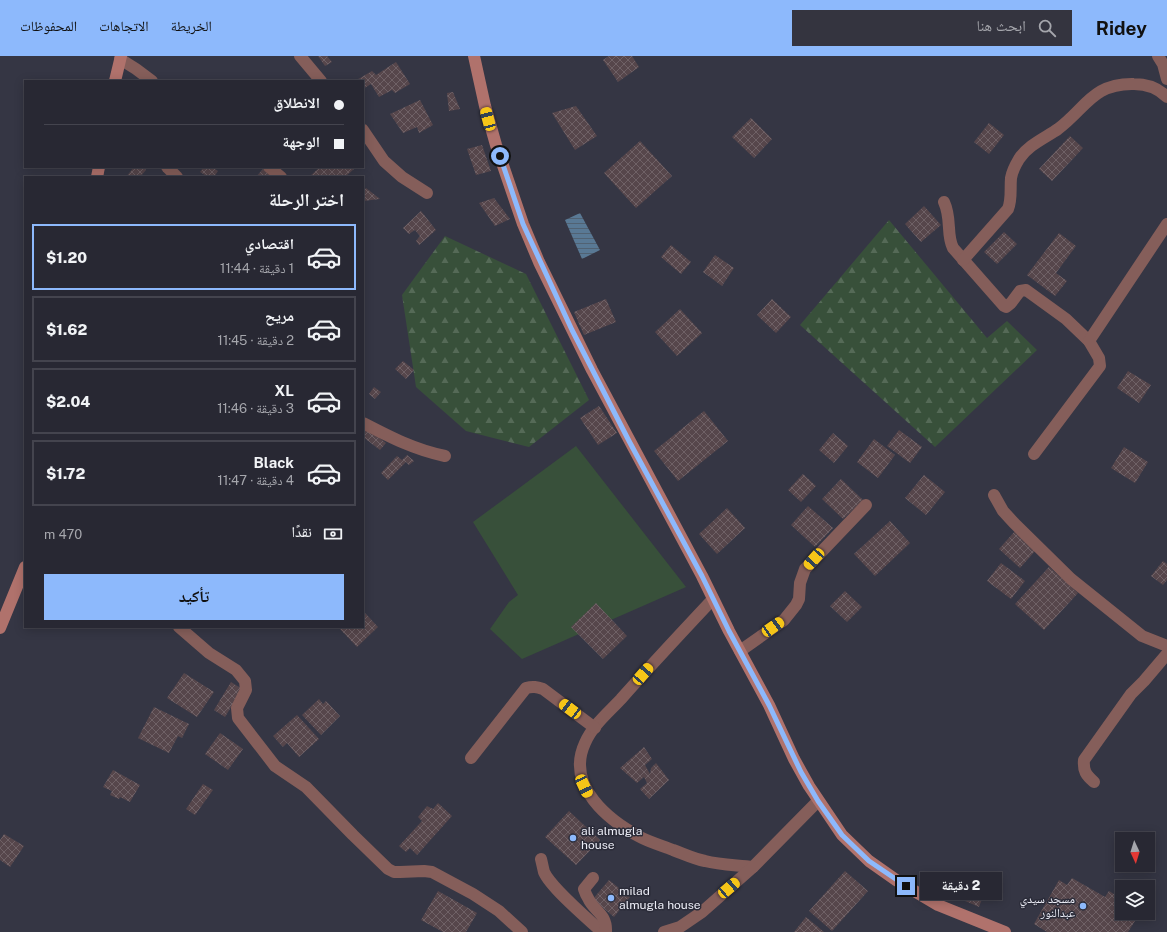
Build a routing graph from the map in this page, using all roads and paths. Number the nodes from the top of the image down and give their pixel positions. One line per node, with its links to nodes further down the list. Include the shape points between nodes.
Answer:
1 (300, 56): 8 (street)
2 (474, 56): 26 (street, via 496,145 539,262 592,370)
3 (1158, 56): 5 (street)
4 (120, 58): 6 (street); 7 (street)
5 (1167, 79)
6 (115, 80)
7 (151, 80)
8 (320, 80)
9 (1167, 97): 18 (street, via 1143,84 1114,85 1092,97 1058,129 1024,151 1011,178 1008,209)
10 (364, 131): 15 (street, via 384,161 402,177)
11 (168, 168): 13 (street)
12 (270, 168): 14 (street)
13 (176, 176)
14 (280, 176)
15 (427, 193)
16 (944, 202): 18 (street, via 949,215 951,245)
17 (1167, 224): 19 (street)
18 (963, 260): 19 (street, via 1004,306 1009,305 1020,291 1026,290 1066,319)
19 (1089, 341): 21 (street, via 1099,358 1100,366)
20 (364, 424): 22 (street, via 405,444)
21 (1034, 454)
22 (445, 456)
23 (994, 495): 29 (street, via 1014,523 1071,579 1142,636)
24 (866, 505): 30 (street, via 805,569 800,583 799,599 784,620)
25 (24, 569): 27 (street)
26 (713, 599): 30 (street); 32 (street)
27 (0, 628)
28 (180, 628): 39 (street, via 210,653 236,670 245,681 246,690 237,708 238,718 275,766 306,787 388,869 394,872 432,872 499,911)
29 (1167, 646)
30 (740, 651): 35 (street)
31 (1167, 654): 34 (street, via 1131,694 1084,760 1086,775)
32 (595, 728): 33 (street, via 543,689 530,687 526,688); 37 (street, via 585,742 580,756 580,778 588,794 605,812 644,839 704,861)
33 (471, 758)
34 (1094, 782)
35 (818, 801): 37 (street); 43 (street, via 842,835 882,871 938,905)
36 (541, 860): 40 (street, via 550,881)
37 (753, 867): 42 (street, via 702,912 680,927)
38 (593, 878): 41 (street, via 584,889 588,899 600,912 606,924)
39 (522, 932)
40 (602, 932)
41 (606, 932)
42 (664, 932)
43 (1005, 932)

